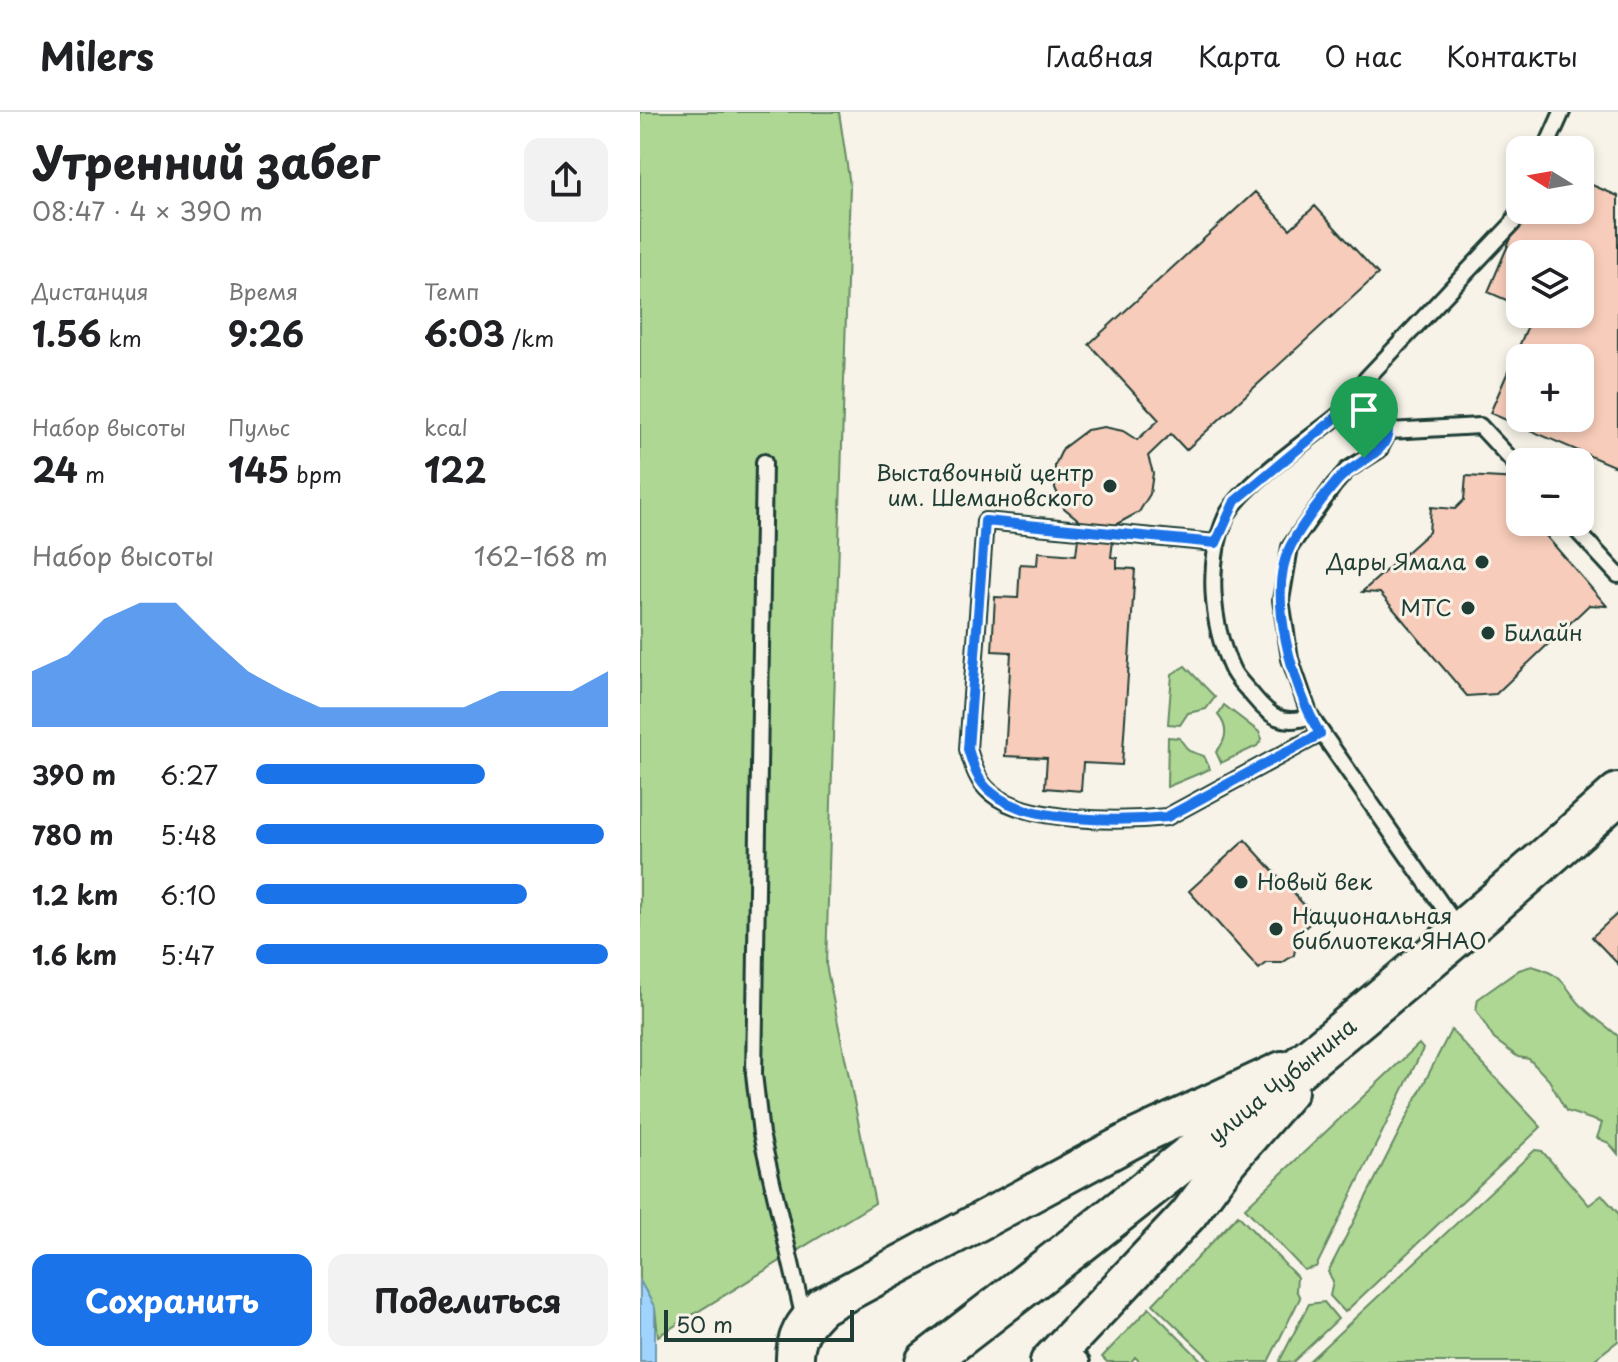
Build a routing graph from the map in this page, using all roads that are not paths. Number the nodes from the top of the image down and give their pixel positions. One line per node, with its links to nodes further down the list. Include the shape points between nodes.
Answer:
1 (1562, 112): 2 (lane)
2 (1551, 136)
3 (1512, 224): 4 (lane, via 1367,378)
4 (1344, 411): 5 (lane, via 1379,417); 9 (lane, via 1235,501)
5 (1389, 431): 6 (lane, via 1480,426); 11 (lane, via 1379,450 1347,470 1290,547 1281,600 1290,659)
6 (1506, 454)
7 (764, 462): 16 (lane, via 754,1074 761,1134)
8 (1582, 536): 10 (lane)
9 (1216, 543): 11 (lane, via 1219,633 1232,670 1261,707 1280,721 1294,723); 12 (lane, via 985,521 968,749 976,774 989,791 1029,812 1142,820 1167,817)
10 (1618, 575)
11 (1310, 716): 12 (lane)
12 (1320, 734): 14 (lane)
13 (1618, 794): 14 (main road, улица Чубынина)
14 (1462, 934): 15 (main road, улица Чубынина)
15 (1323, 1051): 16 (street, via 1135,1138 822,1306); 17 (street); 18 (main road, улица Чубынина)
16 (805, 1323): 19 (street, via 796,1340)
17 (1066, 1356)
18 (930, 1359)
19 (795, 1362)

